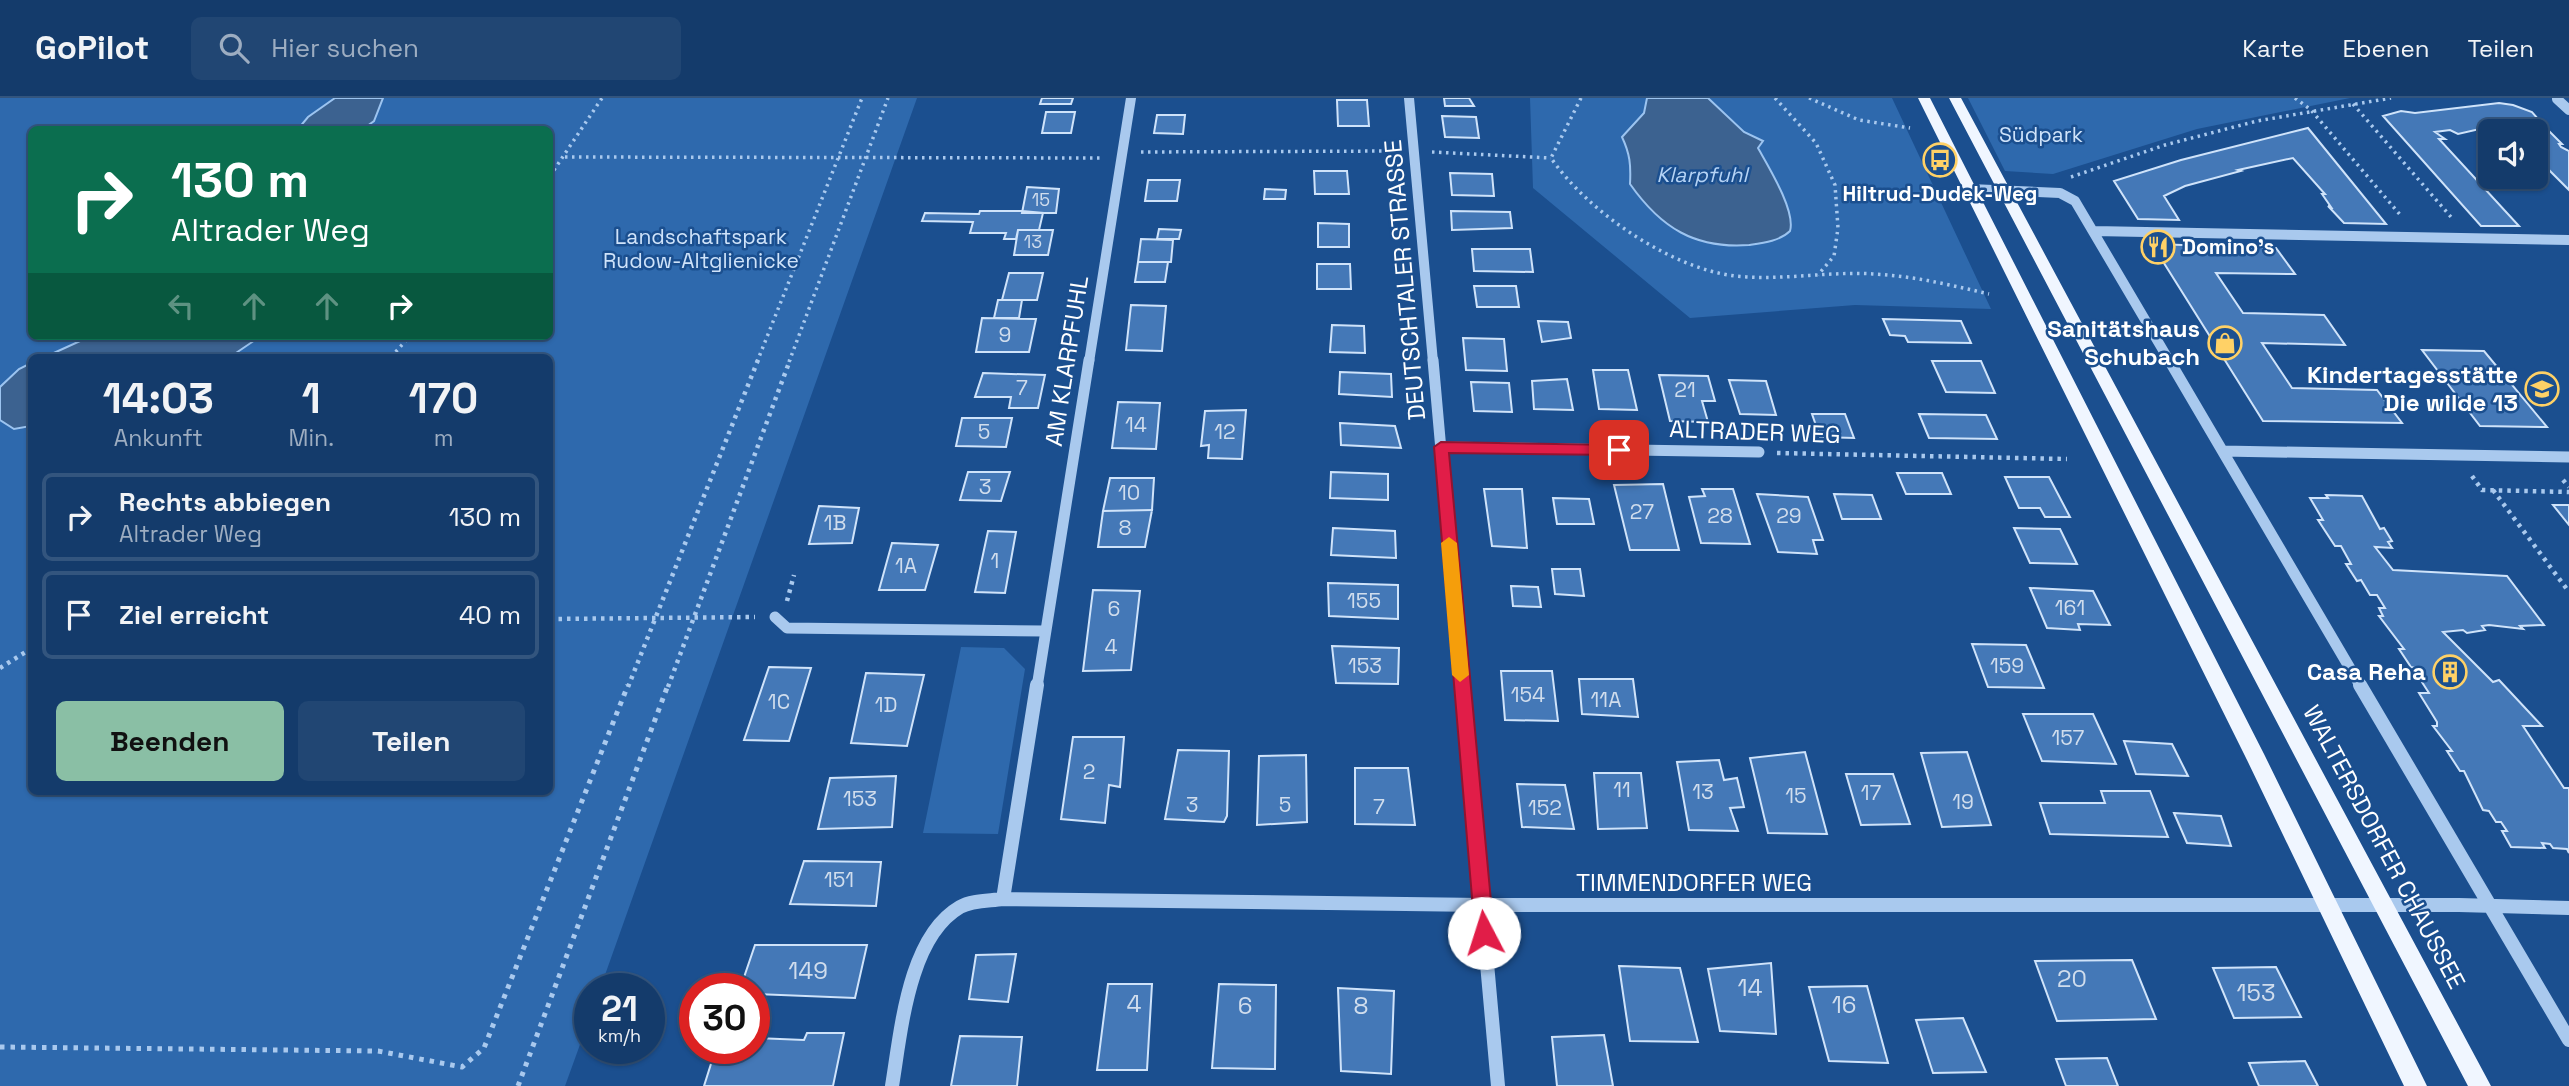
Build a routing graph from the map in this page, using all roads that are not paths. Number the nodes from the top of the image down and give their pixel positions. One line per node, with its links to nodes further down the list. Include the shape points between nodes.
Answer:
1 (1131, 98): 16 (street, AM KLARPFUHL)
2 (1409, 98): 11 (street, DEUTSCHTALER STRASSE)
3 (1924, 98): 7 (main road)
4 (1955, 98): 8 (main road, WALTERSDORFER CHAUSSEE)
5 (2557, 99): 6 (street)
6 (2569, 110)
7 (1970, 189): 8 (street); 20 (main road)
8 (2003, 190): 9 (street, via 2061,188); 21 (main road, WALTERSDORFER CHAUSSEE)
9 (2094, 230): 10 (street); 12 (street)
10 (2569, 240)
11 (1441, 447): 13 (street, ALTRADER WEG); 18 (street, DEUTSCHTALER STRASSE)
12 (2223, 451): 14 (street); 19 (street)
13 (1759, 452)
14 (2569, 457)
15 (775, 617): 16 (street, via 787,628)
16 (1044, 631): 17 (street, AM KLARPFUHL)
17 (1003, 899): 18 (street, TIMMENDORFER WEG); 24 (street, TIMMENDORFER WEG, via 961,906 937,926 922,954)
18 (1482, 905): 20 (street, TIMMENDORFER WEG); 25 (street, DEUTSCHTALER STRASSE)
19 (2490, 905): 21 (street, TIMMENDORFER WEG); 22 (street, TIMMENDORFER WEG); 23 (street)
20 (2327, 906): 21 (street, TIMMENDORFER WEG); 26 (main road)
21 (2386, 906): 27 (main road, WALTERSDORFER CHAUSSEE)
22 (2569, 908)
23 (2569, 1040)
24 (892, 1086)
25 (1498, 1086)
26 (2416, 1086)
27 (2480, 1086)

